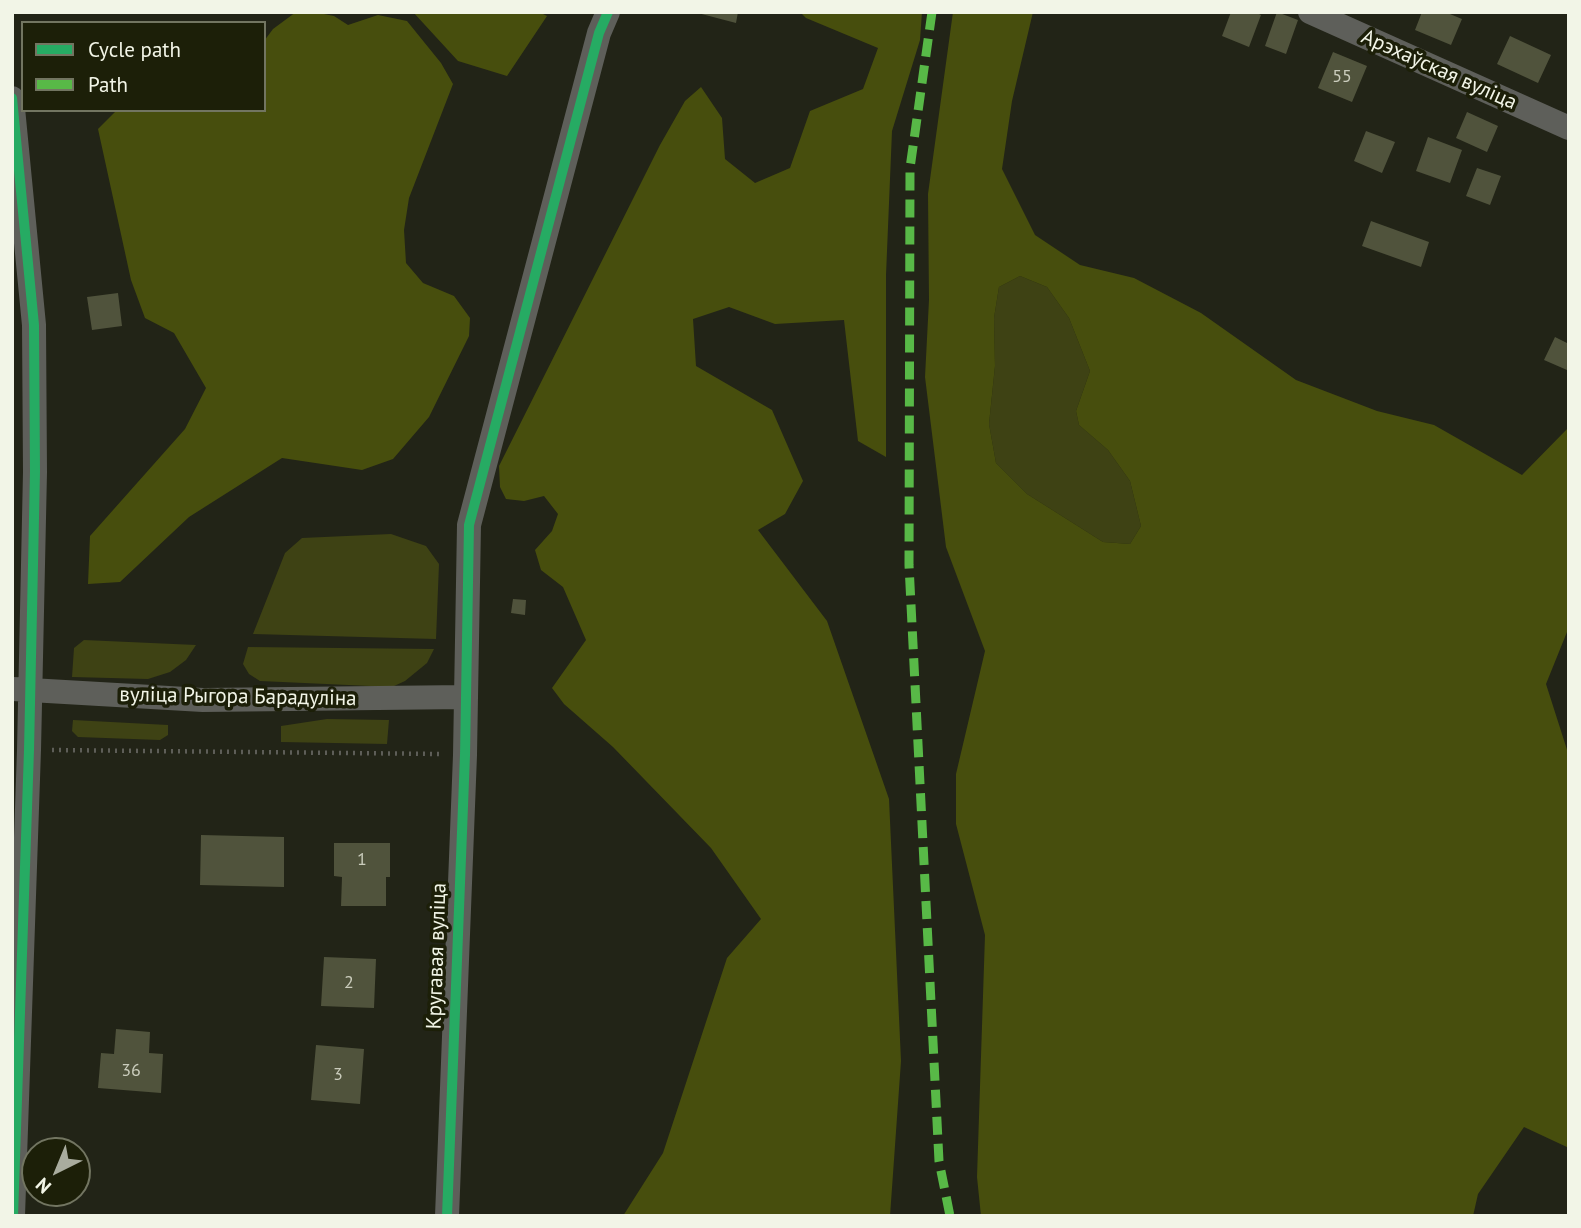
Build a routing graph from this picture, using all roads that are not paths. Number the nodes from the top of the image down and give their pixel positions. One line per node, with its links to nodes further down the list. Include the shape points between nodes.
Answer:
1 (608, 12): 6 (street, Кругавая вуліца, via 468,526)
2 (1310, 12): 4 (street, Арэхаўская вуліца)
3 (12, 98): 5 (street, via 34,325 35,472)
4 (1569, 128)
5 (21, 689): 6 (street, вуліца Рыгора Барадуліна, via 203,700); 7 (street, via 29,750)
6 (465, 697): 8 (street, Кругавая вуліца)
7 (13, 1216)
8 (447, 1216)

